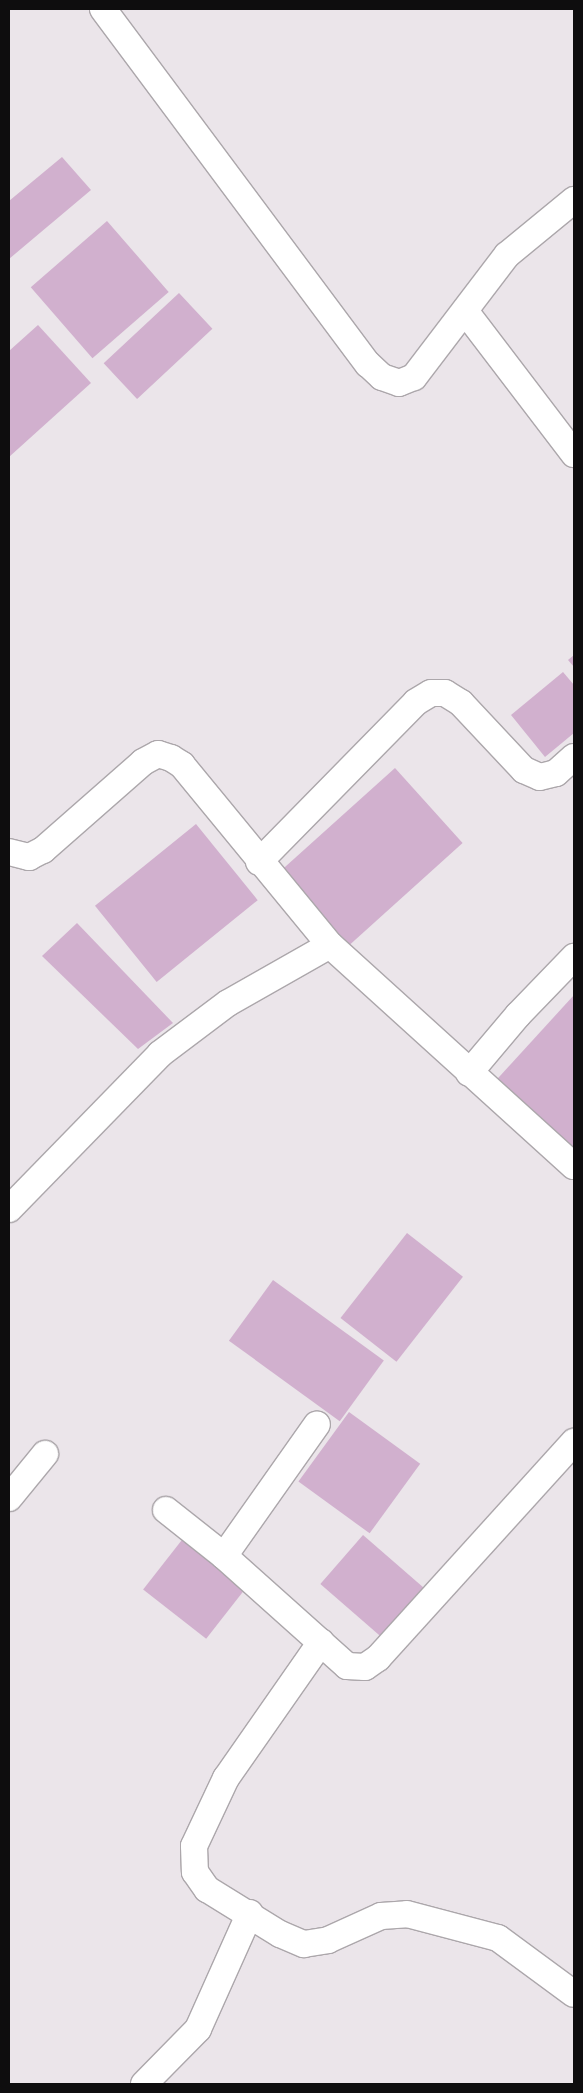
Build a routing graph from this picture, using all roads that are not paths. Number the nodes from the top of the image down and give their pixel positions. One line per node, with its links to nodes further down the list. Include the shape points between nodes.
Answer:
1 (103, 9): 3 (street, via 362,356 382,377 399,383 414,377)
2 (574, 200): 3 (street, via 507,255)
3 (466, 311): 4 (street)
4 (574, 454)
5 (574, 757): 7 (street, via 556,773 540,777 524,770 461,703 445,693 431,693 416,702)
6 (9, 852): 7 (street, via 29,857 43,850 143,762 158,754 182,765)
7 (259, 862): 8 (street)
8 (330, 946): 10 (street); 12 (street, via 228,1003 160,1054)
9 (574, 957): 10 (street)
10 (468, 1073): 11 (street)
11 (574, 1166)
12 (9, 1209)
13 (317, 1424): 18 (street)
14 (574, 1442): 19 (street, via 378,1658 365,1667 347,1666)
15 (45, 1454): 16 (street)
16 (9, 1498)
17 (166, 1510): 18 (street)
18 (224, 1556): 19 (street)
19 (321, 1642): 20 (street, via 226,1778 194,1846 195,1872 208,1889)
20 (250, 1913): 21 (street, via 280,1934 304,1944 328,1940 381,1916 407,1914 471,1929 498,1938); 22 (street, via 198,2029)
21 (574, 1994)
22 (144, 2084)

